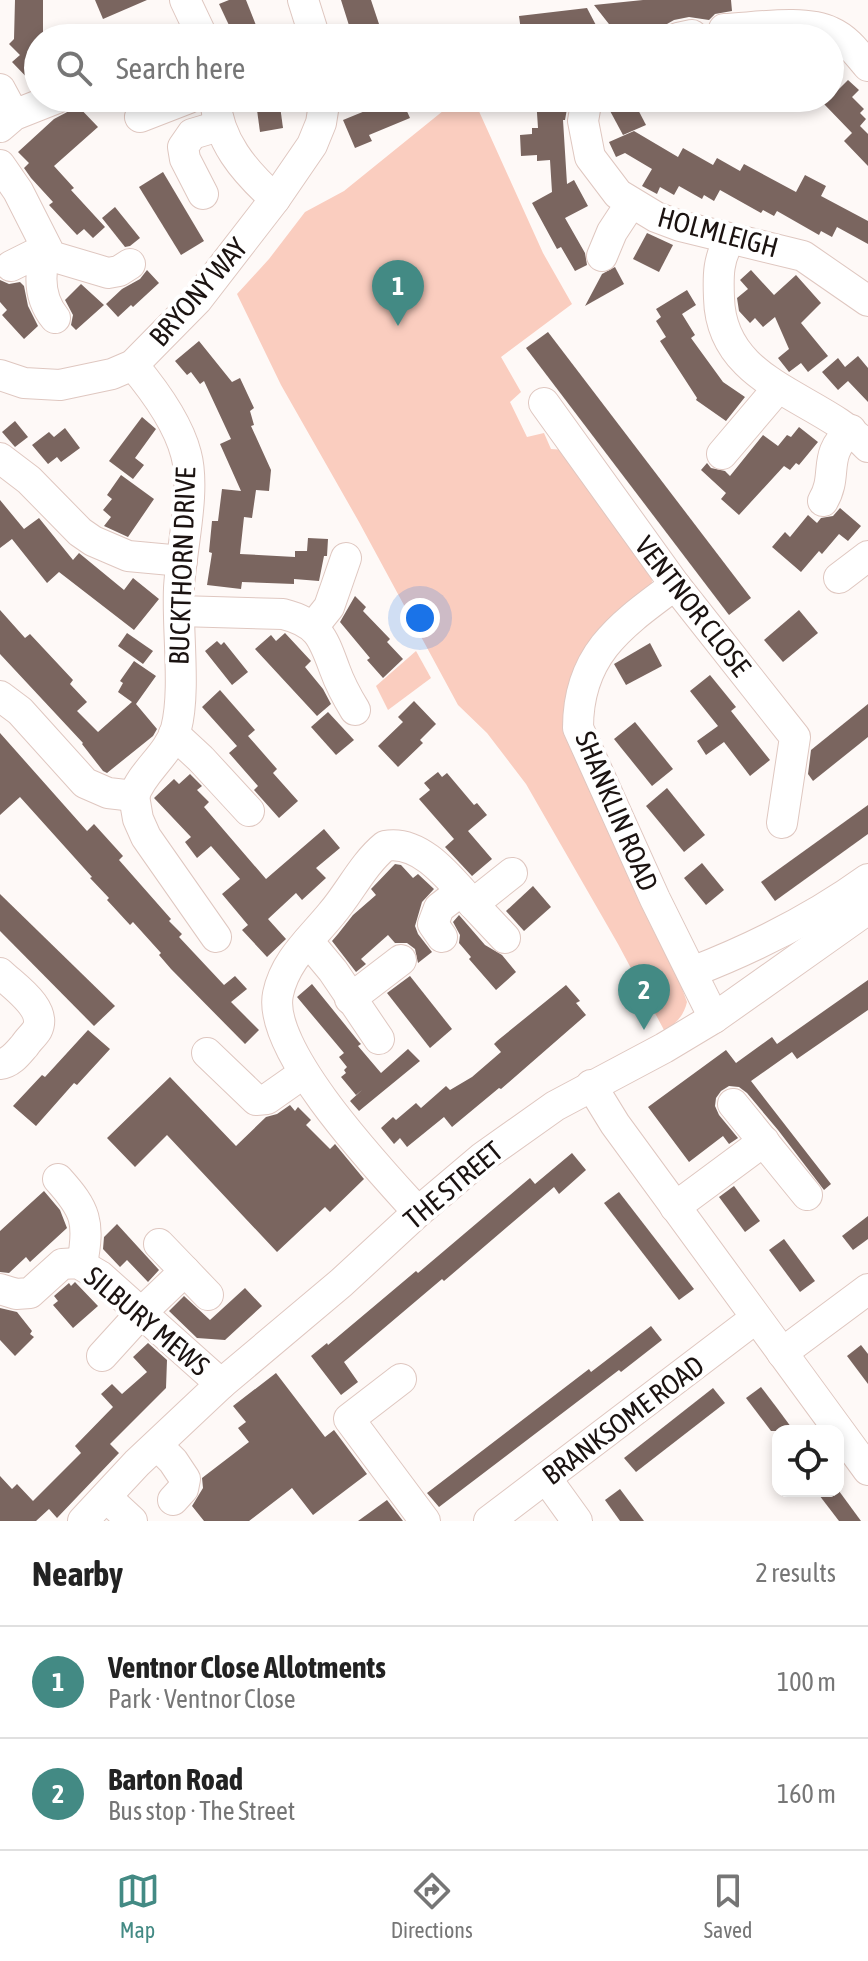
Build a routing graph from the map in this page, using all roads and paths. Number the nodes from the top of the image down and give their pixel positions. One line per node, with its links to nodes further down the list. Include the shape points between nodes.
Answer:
1 (185, 0): 3 (street)
2 (303, 0): 4 (street)
3 (196, 24)
4 (311, 24)
5 (844, 43): 6 (street)
6 (860, 56)
7 (0, 89): 14 (street)
8 (27, 112): 14 (street)
9 (153, 112): 13 (street)
10 (217, 112): 16 (street, via 183,147); 17 (street, via 225,140 246,171)
11 (323, 112): 17 (street, BRYONY WAY, via 312,145)
12 (585, 112): 18 (street, HOLMLEIGH, via 590,157 609,185)
13 (140, 117)
14 (7, 121)
15 (0, 165): 20 (street)
16 (203, 194)
17 (275, 199): 26 (street, BRYONY WAY, via 197,300)
18 (631, 203): 19 (street, HOLMLEIGH, via 680,226); 21 (street)
19 (730, 239): 24 (street, HOLMLEIGH, via 803,256); 28 (street, via 718,273 724,329 751,368)
20 (51, 256): 22 (street, via 108,273); 23 (street, via 35,254); 25 (street, via 43,263 42,288 45,305)
21 (602, 256)
22 (130, 264)
23 (11, 266)
24 (868, 301)
25 (55, 318)
26 (133, 365): 27 (street, BRYONY WAY, via 60,385); 36 (street, BUCKTHORN DRIVE, via 184,445 188,482)
27 (0, 375)
28 (778, 388): 30 (street, via 840,421); 31 (street)
29 (544, 403): 38 (street, VENTNOR CLOSE)
30 (860, 439): 33 (street, via 842,438)
31 (722, 454)
32 (0, 458): 36 (street, via 93,541 128,556)
33 (823, 501)
34 (868, 556): 37 (street)
35 (346, 558): 40 (street, via 329,607)
36 (182, 561): 39 (street, BUCKTHORN DRIVE)
37 (839, 578)
38 (675, 585): 46 (street, VENTNOR CLOSE, via 795,737); 56 (street, SHANKLIN ROAD, via 600,649 587,673 578,728)
39 (179, 611): 40 (street, via 283,614); 43 (street, BUCKTHORN DRIVE)
40 (313, 627): 42 (street)
41 (0, 696): 44 (street, via 85,783)
42 (355, 710)
43 (174, 734): 44 (street, BUCKTHORN DRIVE); 45 (street)
44 (134, 796): 51 (street, via 146,837)
45 (249, 811)
46 (782, 823)
47 (512, 873): 49 (street)
48 (868, 879): 56 (street, via 783,931)
49 (467, 898): 52 (street, via 435,913 433,924); 53 (street); 54 (street, via 414,850 402,844 385,846)
50 (868, 909): 59 (street, THE STREET)
51 (216, 937)
52 (442, 937)
53 (505, 938)
54 (308, 941): 58 (street); 63 (street, via 287,970 277,998 284,1038)
55 (401, 960): 58 (street)
56 (692, 972): 59 (street, SHANKLIN ROAD)
57 (0, 973): 62 (street, via 34,1006 39,1022 13,1059)
58 (350, 999): 60 (street)
59 (714, 1018): 64 (street, THE STREET)
60 (379, 1039)
61 (207, 1053): 63 (street, via 256,1100 267,1099)
62 (0, 1064)
63 (304, 1073): 70 (street)
64 (591, 1085): 69 (street); 70 (street, THE STREET, via 501,1143)
65 (733, 1104): 66 (street)
66 (764, 1141): 68 (street); 69 (street)
67 (58, 1179): 72 (street, via 85,1217)
68 (807, 1195)
69 (675, 1207): 78 (street)
70 (418, 1212): 82 (street, THE STREET)
71 (159, 1244): 73 (street)
72 (82, 1264): 74 (street, SILBURY MEWS, via 62,1264 23,1294); 77 (street, SILBURY MEWS)
73 (185, 1271): 76 (street); 77 (street)
74 (0, 1289)
75 (868, 1289): 79 (street)
76 (208, 1295)
77 (142, 1312): 80 (street); 82 (street, SILBURY MEWS)
78 (756, 1318): 79 (street); 85 (street, BRANKSOME ROAD)
79 (782, 1353): 84 (street)
80 (102, 1356)
81 (401, 1379): 90 (street, via 349,1419)
82 (221, 1384): 83 (street, THE STREET)
83 (157, 1445): 86 (street, THE STREET); 87 (street, via 185,1479)
84 (868, 1470)
85 (546, 1478): 91 (street, BRANKSOME ROAD); 92 (street)
86 (106, 1497): 88 (street, THE STREET); 89 (street)
87 (173, 1500)
88 (83, 1521)
89 (132, 1521)
90 (425, 1521)
91 (489, 1521)
92 (577, 1521)

